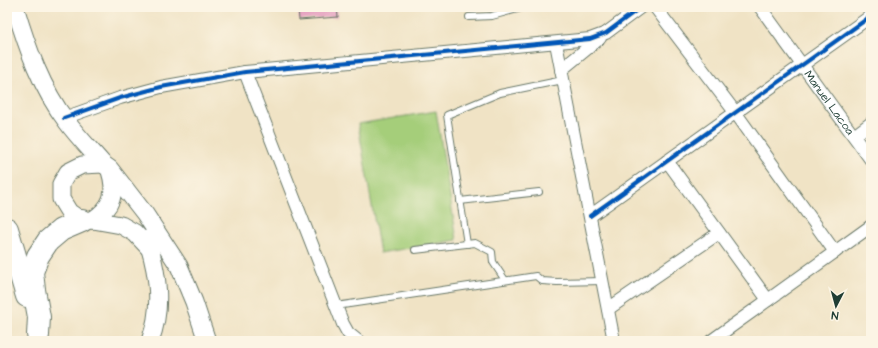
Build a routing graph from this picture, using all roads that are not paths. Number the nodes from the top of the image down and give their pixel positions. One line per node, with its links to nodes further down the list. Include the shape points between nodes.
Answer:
1 (15, 7): 14 (main road, via 32,59)
2 (525, 7): 7 (lane, via 492,16)
3 (641, 7): 8 (street)
4 (655, 7): 13 (street)
5 (760, 7): 10 (street, Manuel Lacoa)
6 (871, 16): 10 (street)
7 (468, 17)
8 (606, 33): 9 (street, via 590,39); 12 (street)
9 (556, 43): 11 (street); 12 (street)
10 (802, 65): 13 (street); 16 (street, Manuel Lacoa)
11 (245, 72): 14 (street, via 127,96); 35 (street)
12 (562, 75): 22 (lane, via 500,93 447,115); 23 (street)
13 (735, 112): 18 (street); 31 (street)
14 (64, 118): 19 (main road)
15 (871, 123): 16 (street)
16 (854, 136): 17 (street, Manuel Lacoa)
17 (871, 160)
18 (667, 161): 23 (street); 27 (street)
19 (106, 166): 21 (main road); 24 (main road, via 114,182 113,193 102,213); 24 (main road, via 82,165 68,172 61,184 61,199 68,212)
20 (539, 192): 22 (lane)
21 (132, 197): 29 (main road); 39 (main road, via 179,266)
22 (460, 201): 28 (lane)
23 (590, 216): 33 (street)
24 (87, 220): 29 (main road, via 121,225 135,233); 37 (highway, via 61,230 48,241 38,256 32,272 40,316)
25 (871, 226): 31 (street)
26 (7, 229): 37 (highway)
27 (719, 233): 34 (street); 36 (street)
28 (467, 244): 30 (lane); 32 (lane, via 475,244 492,252 494,262)
29 (150, 249): 38 (main road, via 159,294 158,313)
30 (415, 250)
31 (836, 252): 34 (street)
32 (505, 280): 33 (lane, via 536,276 542,281); 35 (lane)
33 (602, 281): 36 (street)
34 (768, 300): 42 (street)
35 (336, 306): 40 (street, via 348,333)
36 (608, 309): 41 (street)
37 (39, 338)
38 (150, 341)
39 (207, 341)
40 (358, 341)
41 (614, 341)
42 (710, 341)

